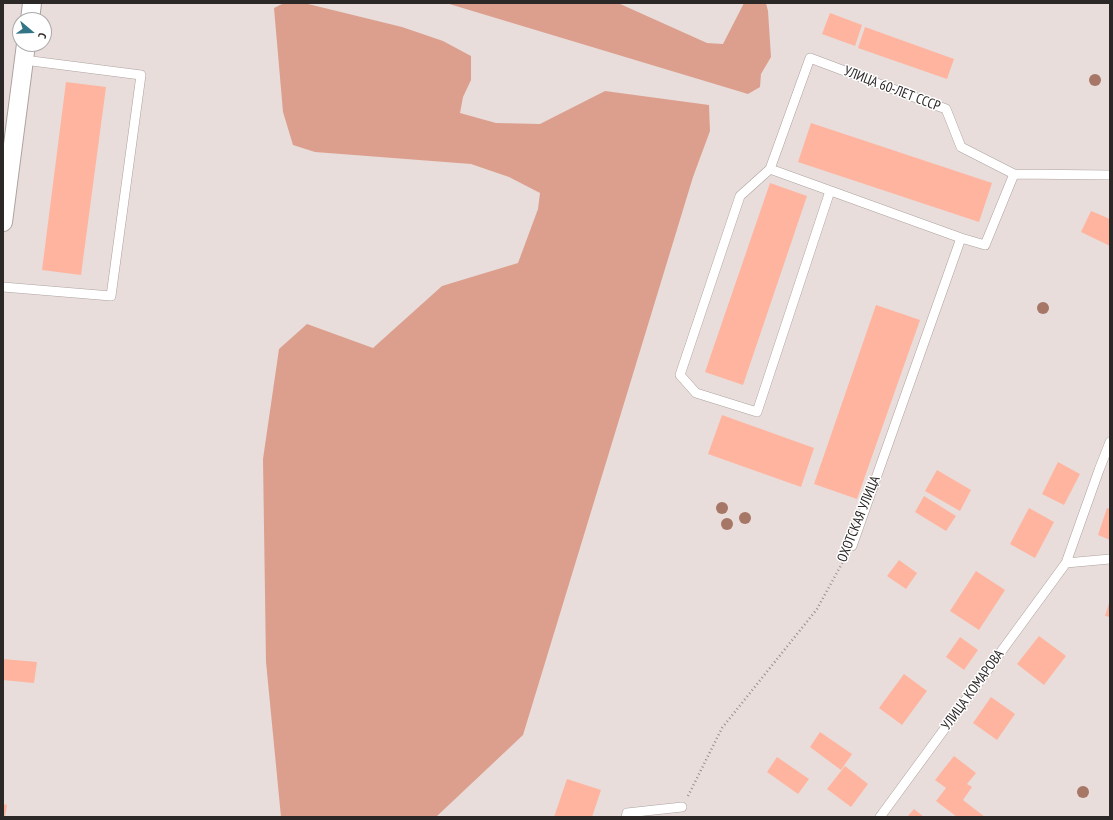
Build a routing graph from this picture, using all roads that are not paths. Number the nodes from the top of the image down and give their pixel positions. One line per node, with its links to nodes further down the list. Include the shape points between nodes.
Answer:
1 (25, 52): 6 (street); 8 (lane, via 141,75 111,296)
2 (770, 170): 3 (lane, УЛИЦА 60-ЛЕТ СССР, via 810,58 946,109 960,147); 5 (lane); 5 (lane, via 740,196 682,368 680,375 696,393 757,412)
3 (1014, 174): 4 (lane, УЛИЦА 60-ЛЕТ СССР); 7 (lane, via 985,245)
4 (1110, 175)
5 (830, 191): 7 (lane)
6 (3, 222)
7 (961, 238): 10 (lane, ОХОТСКАЯ УЛИЦА)
8 (3, 287)
9 (1110, 442): 12 (lane, УЛИЦА КОМАРОВА)
10 (852, 546)
11 (1110, 560): 12 (lane)
12 (1066, 562): 15 (lane, УЛИЦА КОМАРОВА)
13 (682, 807): 14 (lane, via 627,813)
14 (626, 817)
15 (880, 817)

